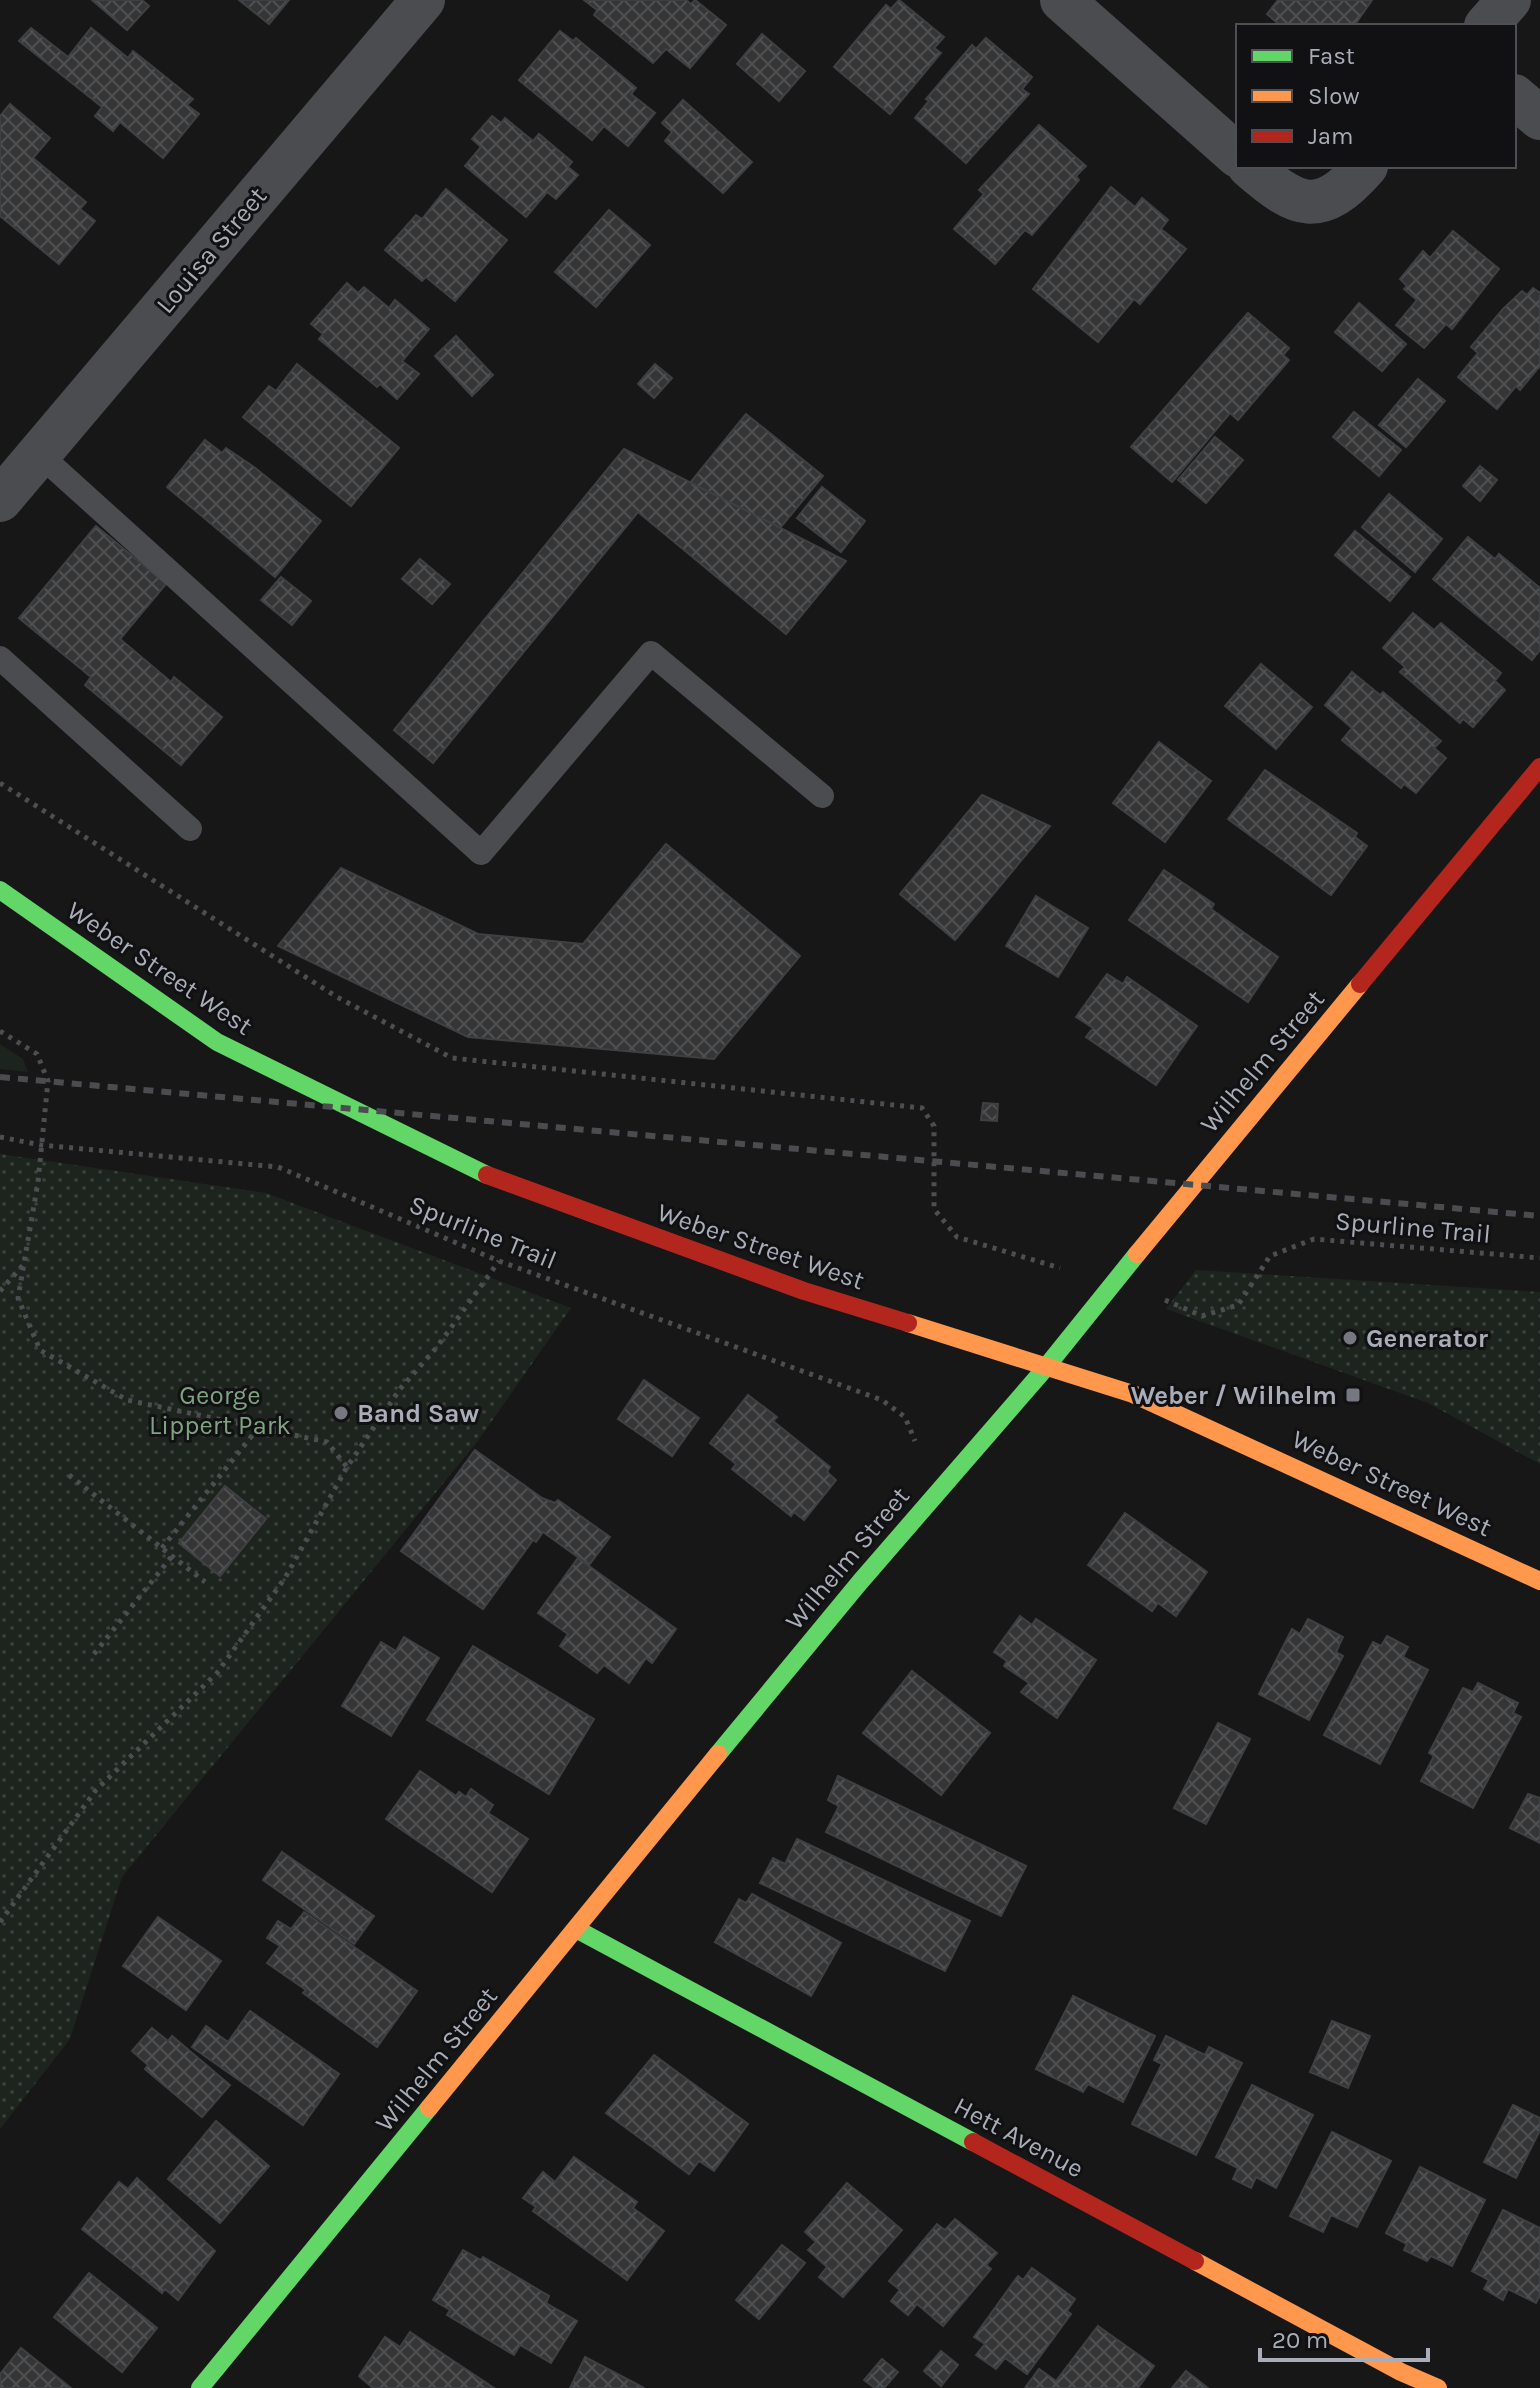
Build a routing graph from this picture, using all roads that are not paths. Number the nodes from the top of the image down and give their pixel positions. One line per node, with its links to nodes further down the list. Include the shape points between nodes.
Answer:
1 (423, 0): 10 (street, Louisa Street)
2 (1062, 0): 7 (street)
3 (1509, 0): 4 (street)
4 (1488, 24)
5 (1516, 98): 6 (street)
6 (1540, 118)
7 (1236, 154)
8 (1251, 168): 9 (street, via 1282,196 1313,204 1346,190)
9 (1364, 168)
10 (39, 454): 11 (street, Louisa Street); 14 (lane, via 481,853 651,653)
11 (0, 500)
12 (0, 658): 15 (lane)
13 (1540, 767): 17 (street, Wilhelm Street, via 1111,1285)
14 (822, 796)
15 (190, 829)
16 (0, 890): 17 (street, Weber Street West, via 217,1042 493,1178 804,1291)
17 (1049, 1368): 18 (street, Weber Street West, via 1133,1394); 19 (street, Wilhelm Street, via 826,1622)
18 (1540, 1581)
19 (576, 1929): 20 (street, Wilhelm Street); 21 (street, Hett Avenue)
20 (200, 2388)
21 (1438, 2388)

